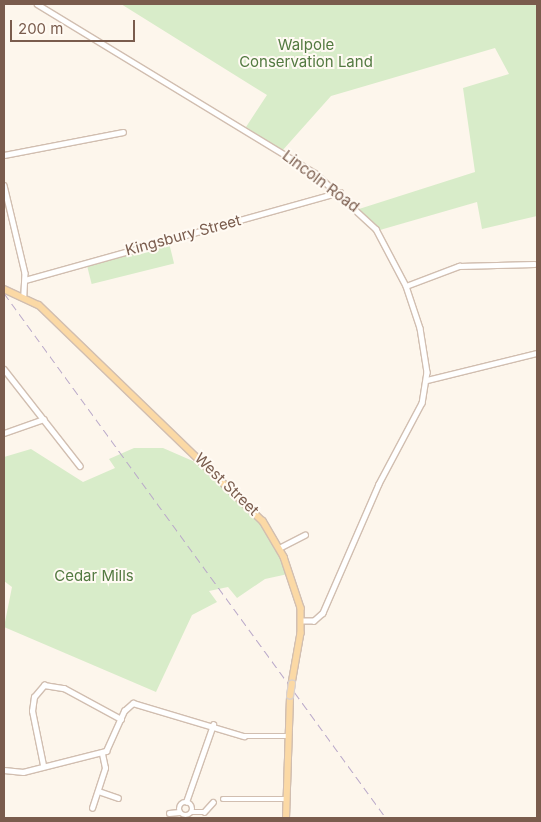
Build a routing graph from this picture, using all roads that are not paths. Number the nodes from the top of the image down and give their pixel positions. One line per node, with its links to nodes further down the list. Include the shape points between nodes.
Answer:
1 (37, 4): 5 (street, Lincoln Road, via 299,161)
2 (123, 132): 3 (street)
3 (4, 155)
4 (4, 185): 7 (street)
5 (340, 192): 7 (street, Kingsbury Street); 8 (street, Lincoln Road, via 380,234)
6 (534, 264): 8 (street, via 459,266)
7 (25, 280): 10 (street)
8 (406, 286): 13 (street, Lincoln Road, via 420,328)
9 (4, 289): 10 (main road, West Street)
10 (24, 295): 18 (main road, West Street, via 253,508)
11 (537, 353): 13 (street, via 449,378)
12 (4, 369): 14 (street)
13 (427, 380): 19 (street, Lincoln Road, via 409,435 379,484 324,611 316,620)
14 (44, 418): 15 (street); 16 (street)
15 (4, 433)
16 (80, 466)
17 (305, 535): 18 (street)
18 (279, 548): 19 (main road, West Street, via 299,598)
19 (302, 621): 22 (main road, West Street, bridge)
20 (121, 719): 21 (street, via 127,705 138,702); 23 (street, via 113,745); 24 (street, via 64,688 44,685 34,697 32,711)
21 (213, 725): 22 (street, via 244,736); 30 (street)
22 (287, 736): 29 (main road, West Street)
23 (102, 754): 24 (street); 26 (street, via 105,768)
24 (44, 765): 25 (street, via 23,772)
25 (4, 770)
26 (98, 791): 27 (street); 32 (street)
27 (118, 798)
28 (223, 799): 29 (street)
29 (286, 799): 36 (main road, West Street)
30 (186, 802): 33 (street); 34 (street)
31 (213, 802): 34 (street, via 204,812)
32 (92, 808)
33 (179, 812): 34 (street, via 187,816); 35 (street)
34 (192, 812)
35 (169, 813)
36 (286, 818)

